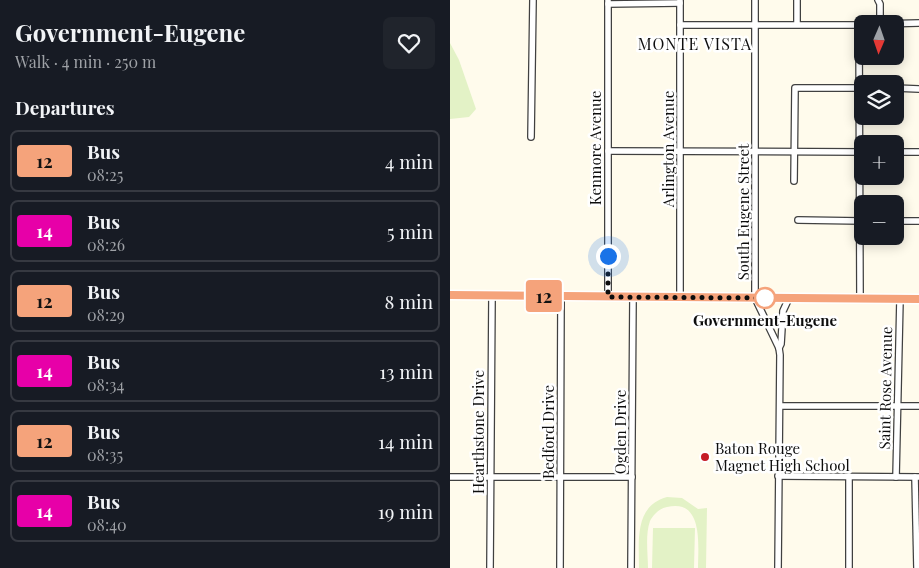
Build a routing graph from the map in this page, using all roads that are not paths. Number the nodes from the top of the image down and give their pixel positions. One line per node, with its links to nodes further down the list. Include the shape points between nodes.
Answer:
1 (532, 0): 17 (street)
2 (755, 0): 10 (street, South Eugene Street)
3 (797, 0): 11 (street)
4 (878, 0): 7 (street)
5 (608, 2): 6 (street); 18 (street, Kenmore Avenue)
6 (680, 2): 12 (street, Arlington Avenue)
7 (880, 15)
8 (904, 23): 9 (street)
9 (919, 23)
10 (755, 24): 11 (street); 12 (street); 21 (street, South Eugene Street)
11 (797, 24): 13 (street)
12 (680, 25): 19 (street, Arlington Avenue)
13 (854, 25)
14 (854, 88): 20 (street, via 795,88)
15 (904, 88): 16 (street)
16 (919, 89)
17 (532, 136)
18 (608, 151): 19 (street); 34 (street, Kenmore Avenue)
19 (680, 151): 21 (street); 36 (street, Arlington Avenue)
20 (794, 151): 21 (street); 22 (street); 25 (street)
21 (755, 152): 37 (street, South Eugene Street)
22 (854, 152)
23 (904, 152): 24 (street)
24 (919, 152)
25 (794, 181)
26 (798, 220): 27 (street)
27 (854, 220)
28 (904, 221): 29 (street)
29 (919, 221)
30 (861, 245): 39 (street)
31 (450, 295): 32 (main road)
32 (492, 296): 33 (main road); 50 (street, Hearthstone Drive)
33 (561, 296): 34 (main road); 46 (street, Bedford Drive)
34 (608, 297): 35 (main road)
35 (633, 297): 36 (main road); 51 (street, Ogden Drive)
36 (680, 297): 37 (main road)
37 (755, 298): 38 (main road); 42 (street, South Eugene Street)
38 (789, 298): 39 (main road); 42 (street, via 783,311)
39 (860, 298): 40 (main road)
40 (900, 299): 41 (main road); 44 (street, Saint Rose Avenue)
41 (919, 299)
42 (779, 348): 43 (street, South Eugene Street)
43 (781, 406): 44 (street); 47 (street, South Eugene Street)
44 (898, 406): 45 (street); 52 (street, Saint Rose Avenue)
45 (919, 406)
46 (560, 476): 50 (street); 51 (street); 55 (street, Bedford Drive)
47 (778, 476): 48 (street); 57 (street, South Eugene Street)
48 (850, 476): 52 (street); 58 (street)
49 (450, 477): 50 (street)
50 (491, 477): 54 (street, Hearthstone Drive)
51 (632, 477): 56 (street, Ogden Drive)
52 (896, 477): 53 (street)
53 (917, 477): 59 (street)
54 (490, 568)
55 (560, 568)
56 (631, 568)
57 (778, 568)
58 (849, 568)
59 (917, 568)

